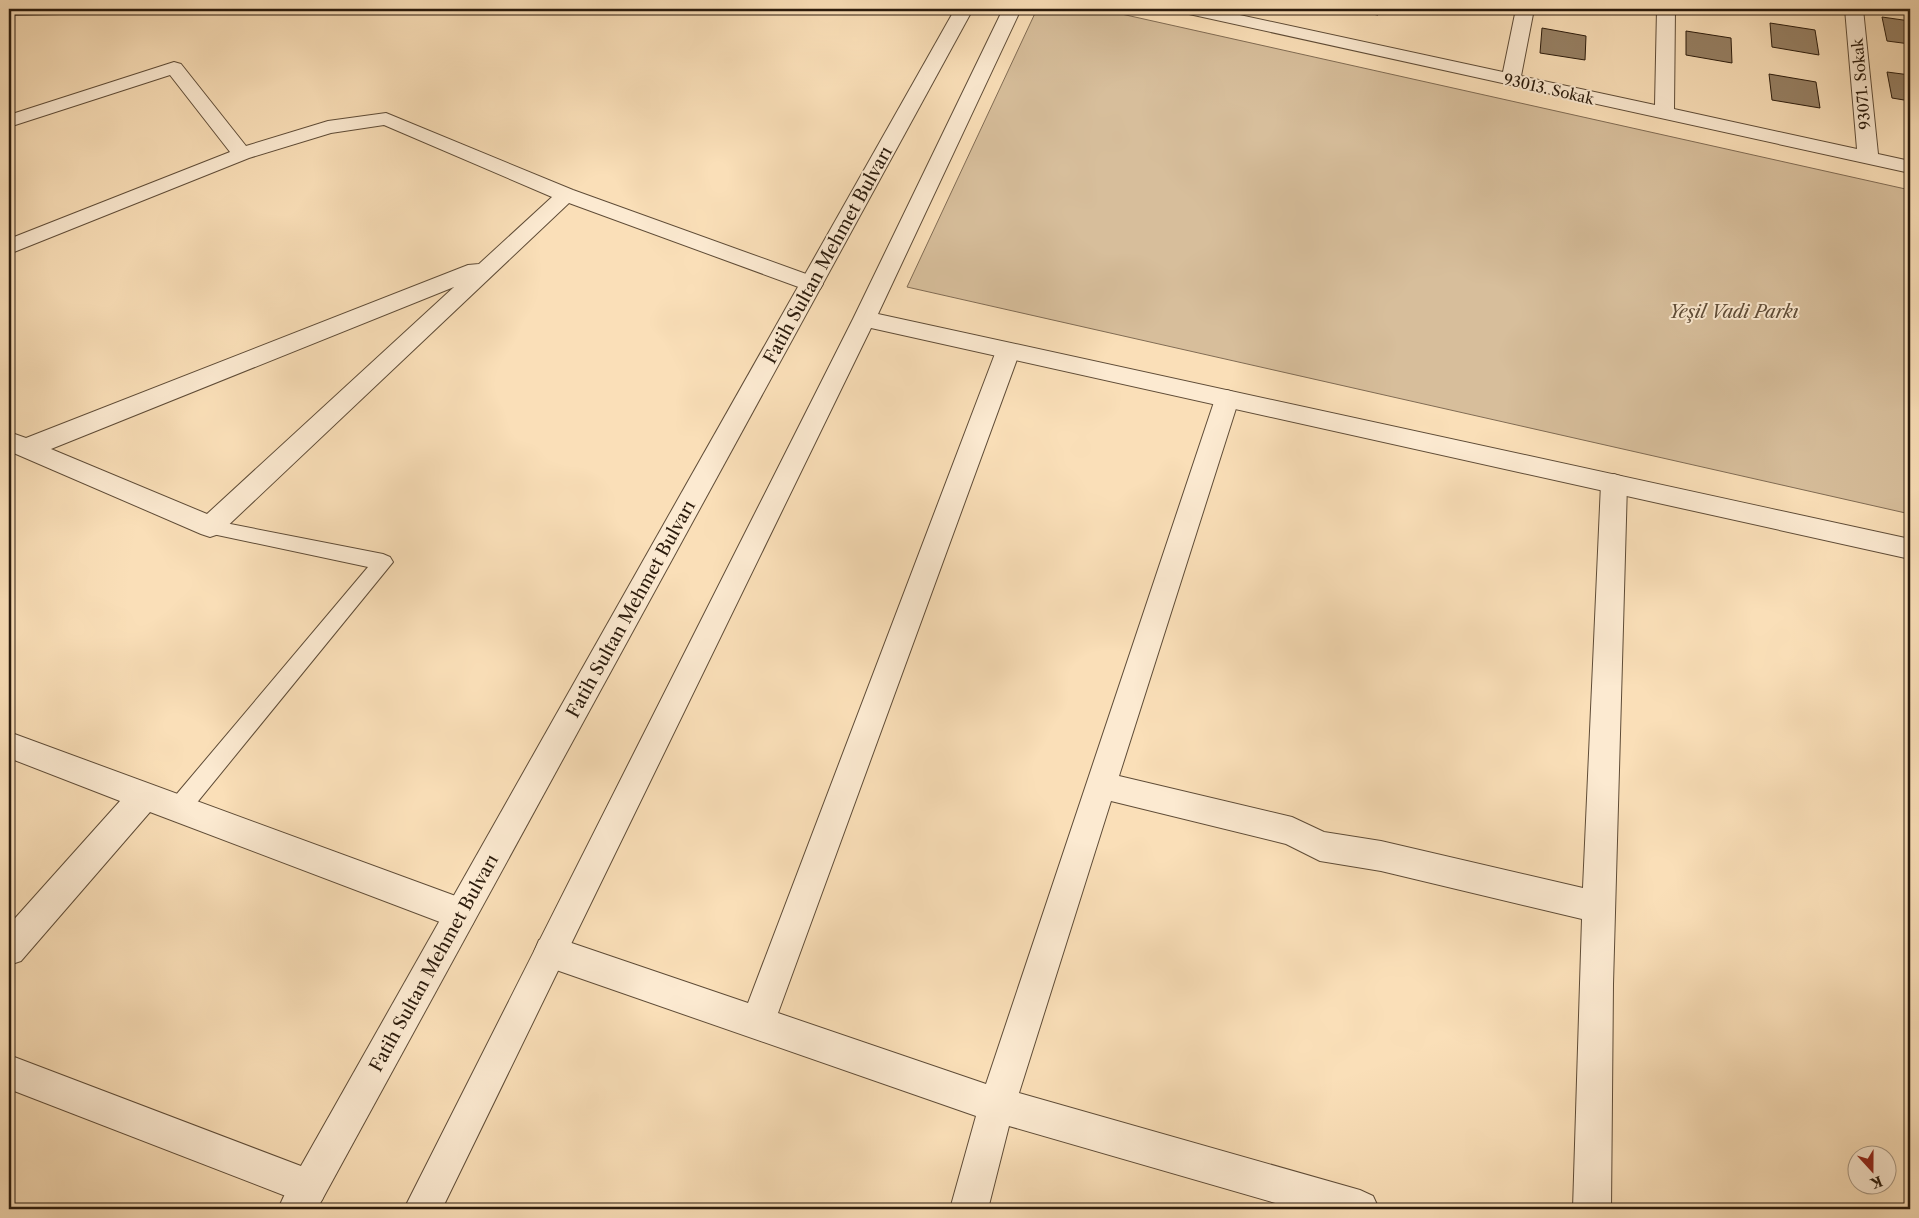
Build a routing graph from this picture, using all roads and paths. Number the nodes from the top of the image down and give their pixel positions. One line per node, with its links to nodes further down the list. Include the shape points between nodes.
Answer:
1 (964, 9): 16 (street, Fatih Sultan Mehmet Bulvarı)
2 (1012, 9): 17 (street)
3 (1189, 9): 7 (street, 93013. Sokak, via 1289,23)
4 (1525, 9): 7 (street)
5 (1666, 9): 8 (street)
6 (1854, 9): 11 (street, 93071. Sokak)
7 (1512, 81): 8 (street, 93013. Sokak)
8 (1664, 114): 11 (street, 93013. Sokak)
9 (9, 121): 10 (street, via 174,68)
10 (242, 154): 13 (street, via 328,127 386,119); 14 (street)
11 (1868, 158): 12 (street, 93013. Sokak)
12 (1910, 167)
13 (566, 195): 15 (street); 16 (street)
14 (9, 248)
15 (492, 264): 20 (street); 22 (street)
16 (812, 284): 29 (street, Fatih Sultan Mehmet Bulvarı)
17 (864, 319): 18 (street); 31 (street)
18 (1008, 351): 19 (street); 32 (street)
19 (1227, 399): 21 (street); 25 (street)
20 (18, 445): 22 (street)
21 (1614, 484): 23 (street); 28 (street)
22 (210, 527): 27 (lane, via 383,562)
23 (1910, 549)
24 (9, 745): 26 (street)
25 (1101, 785): 28 (street, via 1292,831 1320,846 1381,856); 34 (street)
26 (144, 796): 27 (street); 30 (street)
27 (178, 809): 29 (street)
28 (1599, 907): 39 (street)
29 (461, 914): 35 (street, Fatih Sultan Mehmet Bulvarı)
30 (9, 949)
31 (551, 952): 32 (street); 36 (street)
32 (758, 1022): 34 (street)
33 (9, 1072): 35 (street)
34 (997, 1105): 37 (street); 38 (street)
35 (303, 1198)
36 (423, 1209)
37 (969, 1209)
38 (1360, 1209)
39 (1592, 1209)

